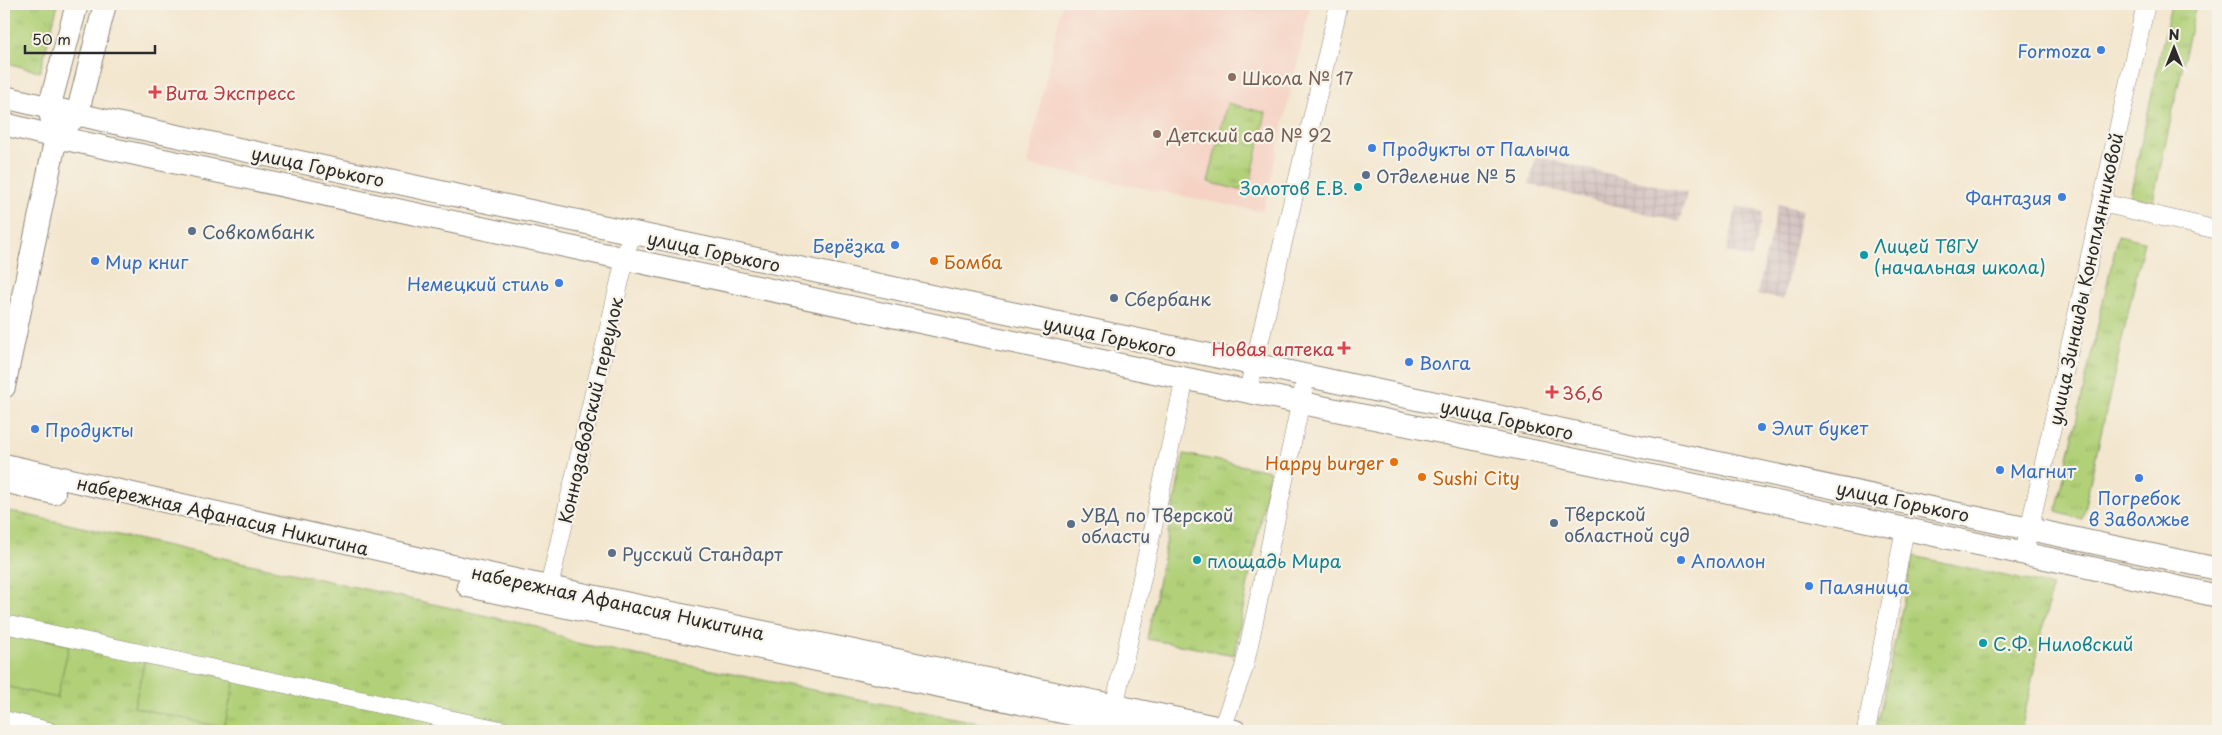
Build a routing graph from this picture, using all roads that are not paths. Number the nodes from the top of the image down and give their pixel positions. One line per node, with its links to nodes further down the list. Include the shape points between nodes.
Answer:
1 (77, 4): 6 (main road)
2 (105, 4): 7 (main road)
3 (1339, 4): 14 (street)
4 (2146, 4): 10 (street, улица Зинаиды Коноплянниковой)
5 (4, 97): 6 (main road, улица Горького)
6 (49, 108): 7 (main road, улица Горького); 9 (main road)
7 (77, 114): 9 (main road); 12 (main road, улица Горького)
8 (4, 124): 9 (main road, улица Горького)
9 (56, 137): 13 (main road, улица Горького); 17 (main road)
10 (2102, 204): 11 (street); 22 (street, улица Зинаиды Коноплянниковой)
11 (2218, 230)
12 (631, 233): 13 (street, Коннозаводский переулок); 14 (main road, улица Горького)
13 (625, 259): 16 (main road, улица Горького); 26 (street, Коннозаводский переулок)
14 (1254, 366): 15 (main road, улица Горького); 18 (street)
15 (1306, 377): 19 (street); 22 (main road, улица Горького)
16 (1184, 378): 18 (main road, улица Горького); 30 (street)
17 (4, 387)
18 (1248, 391): 19 (main road, улица Горького)
19 (1301, 402): 23 (main road, улица Горького); 32 (street, via 1244,668)
20 (4, 465): 26 (main road, набережная Афанасия Никитина)
21 (4, 481): 30 (main road, набережная Афанасия Никитина, via 512,596)
22 (2030, 528): 24 (street, улица Зинаиды Коноплянниковой); 25 (main road, улица Горького)
23 (1905, 529): 24 (main road, улица Горького); 37 (street)
24 (2024, 553): 27 (main road, улица Горького)
25 (2218, 569)
26 (549, 587): 30 (main road, набережная Афанасия Никитина)
27 (2218, 596)
28 (4, 624): 34 (street)
29 (1137, 711): 30 (main road, набережная Афанасия Никитина); 32 (main road, набережная Афанасия Никитина); 36 (main road)
30 (1113, 714): 35 (main road, набережная Афанасия Никитина)
31 (4, 720): 33 (street)
32 (1226, 730)
33 (48, 731)
34 (505, 731)
35 (1152, 731)
36 (1165, 731)
37 (1866, 731)

